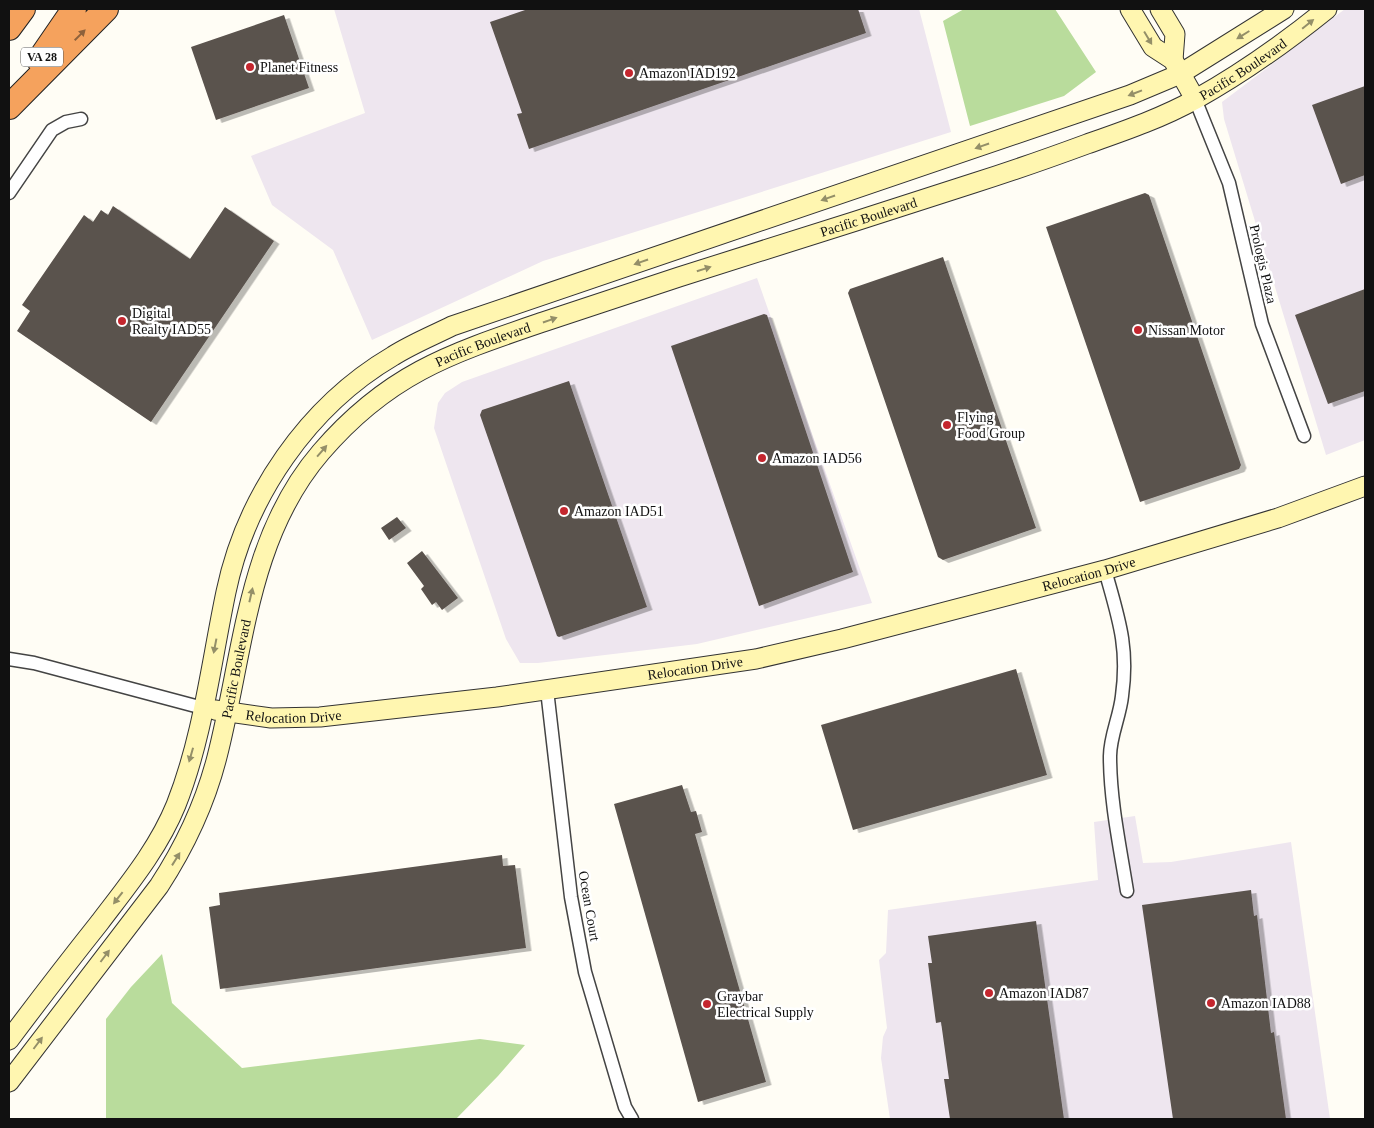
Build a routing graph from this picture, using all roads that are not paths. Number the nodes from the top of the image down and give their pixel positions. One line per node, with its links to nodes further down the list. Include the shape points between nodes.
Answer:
1 (22, 9): 8 (highway)
2 (74, 9): 11 (highway, VA 28)
3 (106, 9): 11 (highway, one-way to 3)
4 (1130, 9): 9 (main road, one-way to 9, via 1153,47)
5 (1160, 9): 9 (main road, via 1175,34)
6 (1284, 9): 9 (main road, Pacific Boulevard, one-way to 9)
7 (1327, 9): 10 (main road, Pacific Boulevard, one-way to 7, via 1285,42)
8 (9, 28)
9 (1177, 67): 10 (main road); 19 (main road, Pacific Boulevard, one-way to 19, via 1120,98 452,326 393,355 326,408 271,477 252,515 226,589)
10 (1195, 99): 14 (street, Prologis Plaza, via 1229,183 1262,324); 20 (main road, Pacific Boulevard, one-way to 10, via 250,596 271,531 319,454 353,417 396,383 462,350 1009,172 1158,118)
11 (9, 106)
12 (81, 119): 13 (street, via 66,122 52,130)
13 (9, 193)
14 (1304, 436)
15 (1365, 486): 16 (main road, Relocation Drive, via 1278,518)
16 (1105, 570): 18 (main road, Relocation Drive, via 756,659); 21 (street, via 1124,638 1122,698 1110,754 1115,819)
17 (9, 659): 19 (street, Relocation Drive)
18 (547, 690): 20 (main road, Relocation Drive, via 304,718 270,718); 24 (street, Ocean Court, via 571,897 585,972 624,1107)
19 (204, 708): 20 (main road, Relocation Drive); 22 (main road, Pacific Boulevard, one-way to 22, via 176,805 160,838 132,880)
20 (227, 712): 23 (main road, Pacific Boulevard, one-way to 20, via 180,854 204,799)
21 (1127, 892)
22 (9, 1040)
23 (9, 1082)
24 (632, 1119)

